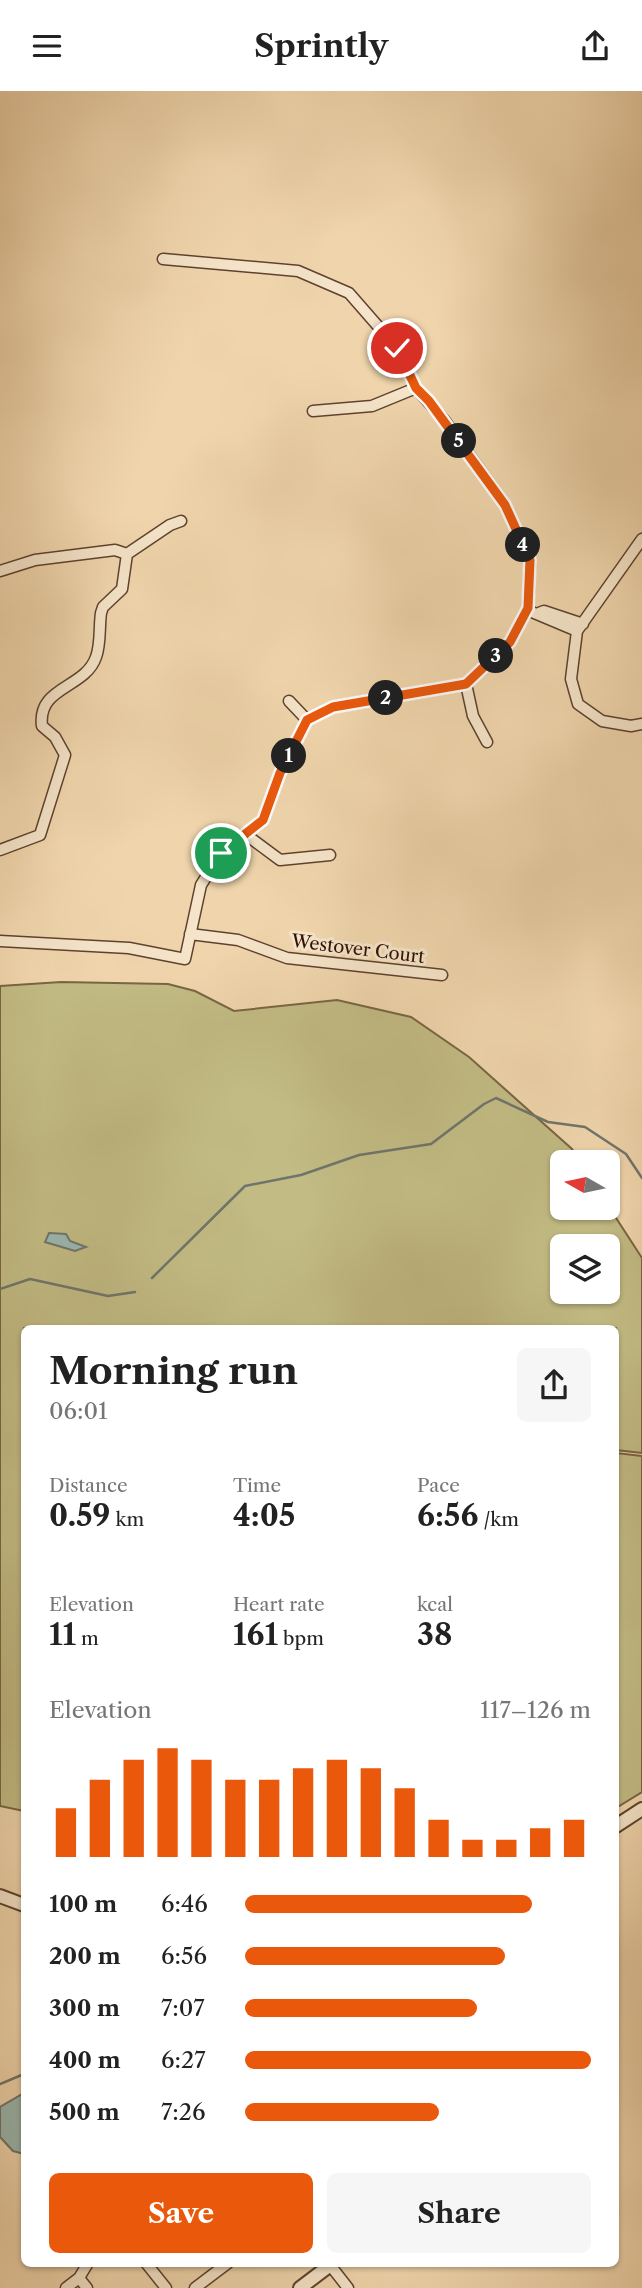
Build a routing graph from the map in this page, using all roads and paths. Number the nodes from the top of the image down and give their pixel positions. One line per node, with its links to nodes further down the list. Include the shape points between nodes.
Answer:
1 (163, 260): 2 (street, via 298,271 349,293 397,348)
2 (416, 388): 3 (street, via 372,406); 8 (street, via 505,505 530,560)
3 (313, 411)
4 (181, 521): 6 (street)
5 (642, 539): 9 (street)
6 (127, 554): 7 (street, via 115,550 35,559); 16 (street, via 122,589 101,613 97,656 88,670 50,696 41,712 42,726 65,755 40,835)
7 (0, 571)
8 (527, 610): 9 (street, via 543,619); 10 (street, via 510,642)
9 (580, 627): 13 (street, via 570,679 578,704 602,721)
10 (466, 684): 12 (street, via 333,707); 14 (street, via 473,716)
11 (289, 701): 12 (street)
12 (307, 720): 15 (street, via 263,820)
13 (642, 724)
14 (487, 742)
15 (245, 834): 17 (street, via 280,860); 18 (street, via 221,853 201,885)
16 (0, 851)
17 (330, 855)
18 (190, 934): 19 (street, via 185,959 129,948); 20 (street, Westover Court, via 238,940 288,958)
19 (0, 941)
20 (442, 975)
21 (642, 1809): 22 (street)
22 (619, 1824)
23 (0, 1896): 24 (street)
24 (21, 1904)
25 (86, 2267): 30 (street)
26 (149, 2267): 33 (street)
27 (223, 2267): 34 (street)
28 (327, 2267): 35 (street)
29 (333, 2267): 36 (street)
30 (79, 2278): 31 (street); 32 (street)
31 (66, 2288)
32 (87, 2288)
33 (166, 2288)
34 (195, 2288)
35 (300, 2288)
36 (348, 2288)

